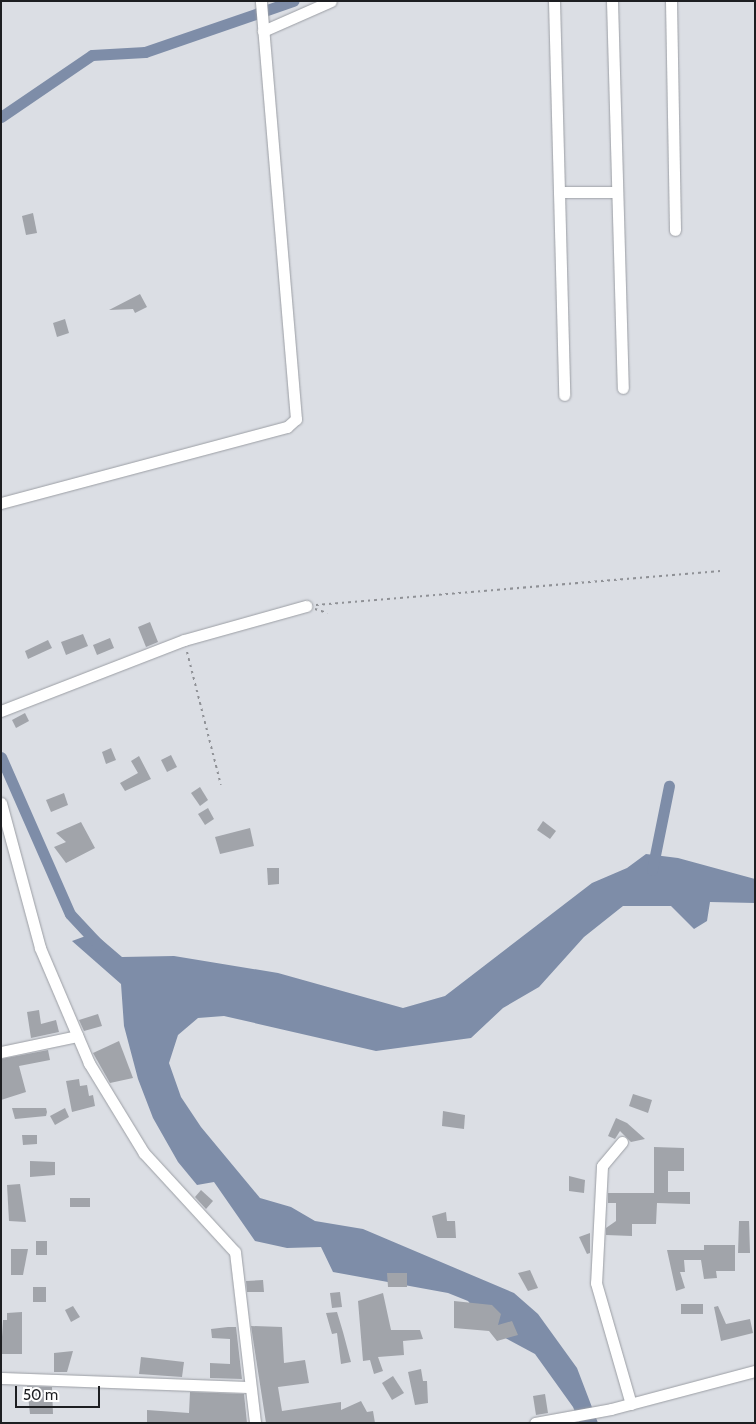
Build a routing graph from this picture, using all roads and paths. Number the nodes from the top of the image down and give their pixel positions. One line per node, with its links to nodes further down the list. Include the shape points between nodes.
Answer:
1 (261, 1): 6 (street)
2 (331, 1): 6 (street)
3 (554, 1): 7 (street)
4 (612, 1): 8 (street)
5 (671, 1): 9 (street)
6 (263, 31): 12 (street, via 296,419 287,427)
7 (559, 192): 8 (street); 11 (street)
8 (617, 192): 10 (street)
9 (675, 230)
10 (623, 388)
11 (564, 395)
12 (1, 503)
13 (721, 571): 14 (path)
14 (306, 606): 15 (path); 16 (street)
15 (327, 613)
16 (184, 640): 17 (street); 18 (path)
17 (1, 711)
18 (221, 784)
19 (1, 803): 20 (street, via 40,948)
20 (78, 1036): 21 (street); 25 (street, via 144,1153 235,1252)
21 (1, 1052)
22 (622, 1142): 26 (street, via 602,1166 596,1283)
23 (755, 1371): 26 (street)
24 (1, 1378): 25 (street)
25 (249, 1387): 27 (street)
26 (631, 1404): 28 (street)
27 (255, 1423)
28 (535, 1423)

